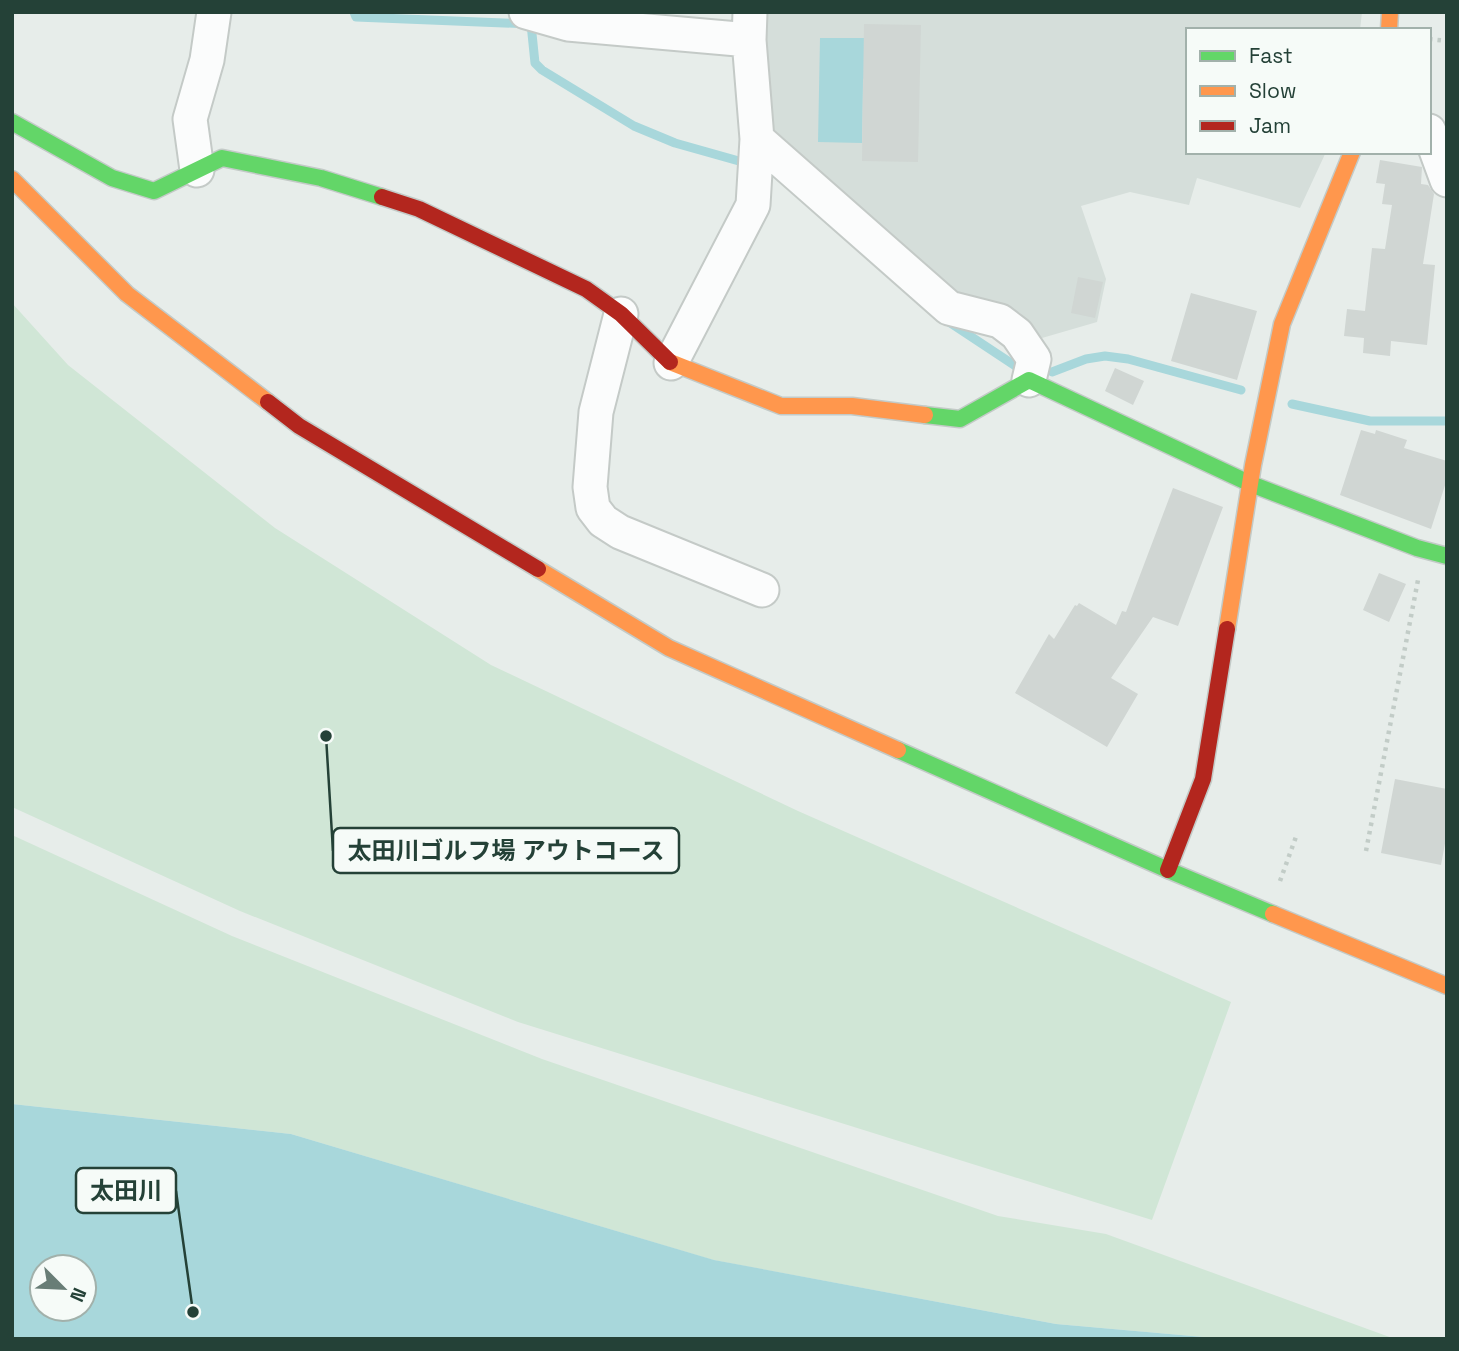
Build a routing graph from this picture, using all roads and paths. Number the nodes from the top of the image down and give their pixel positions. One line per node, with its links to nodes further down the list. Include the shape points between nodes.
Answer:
1 (214, 12): 8 (street, via 190,119)
2 (526, 12): 3 (street, via 568,24)
3 (750, 26): 6 (street)
4 (12, 122): 8 (street, via 112,178 154,191)
5 (1431, 136): 10 (street)
6 (757, 139): 12 (street, via 753,205); 13 (street, via 948,308 999,321 1017,334 1034,359)
7 (1351, 154): 14 (street, via 1282,324)
8 (197, 170): 11 (street, via 222,158 321,178 419,209 586,289)
9 (12, 179): 20 (street, via 127,293 299,426 657,641)
10 (1447, 180)
11 (621, 314): 12 (street); 17 (street, via 596,412 590,487 593,508 620,532)
12 (671, 363): 13 (street, via 781,406 852,406 960,419)
13 (1029, 380): 14 (street)
14 (1251, 484): 15 (street); 20 (street, via 1203,779)
15 (1423, 550): 16 (street); 19 (path)
16 (1447, 556)
17 (762, 590)
18 (1297, 834): 21 (path)
19 (1366, 851)
20 (1168, 870): 22 (street)
21 (1280, 881)
22 (1447, 986)

